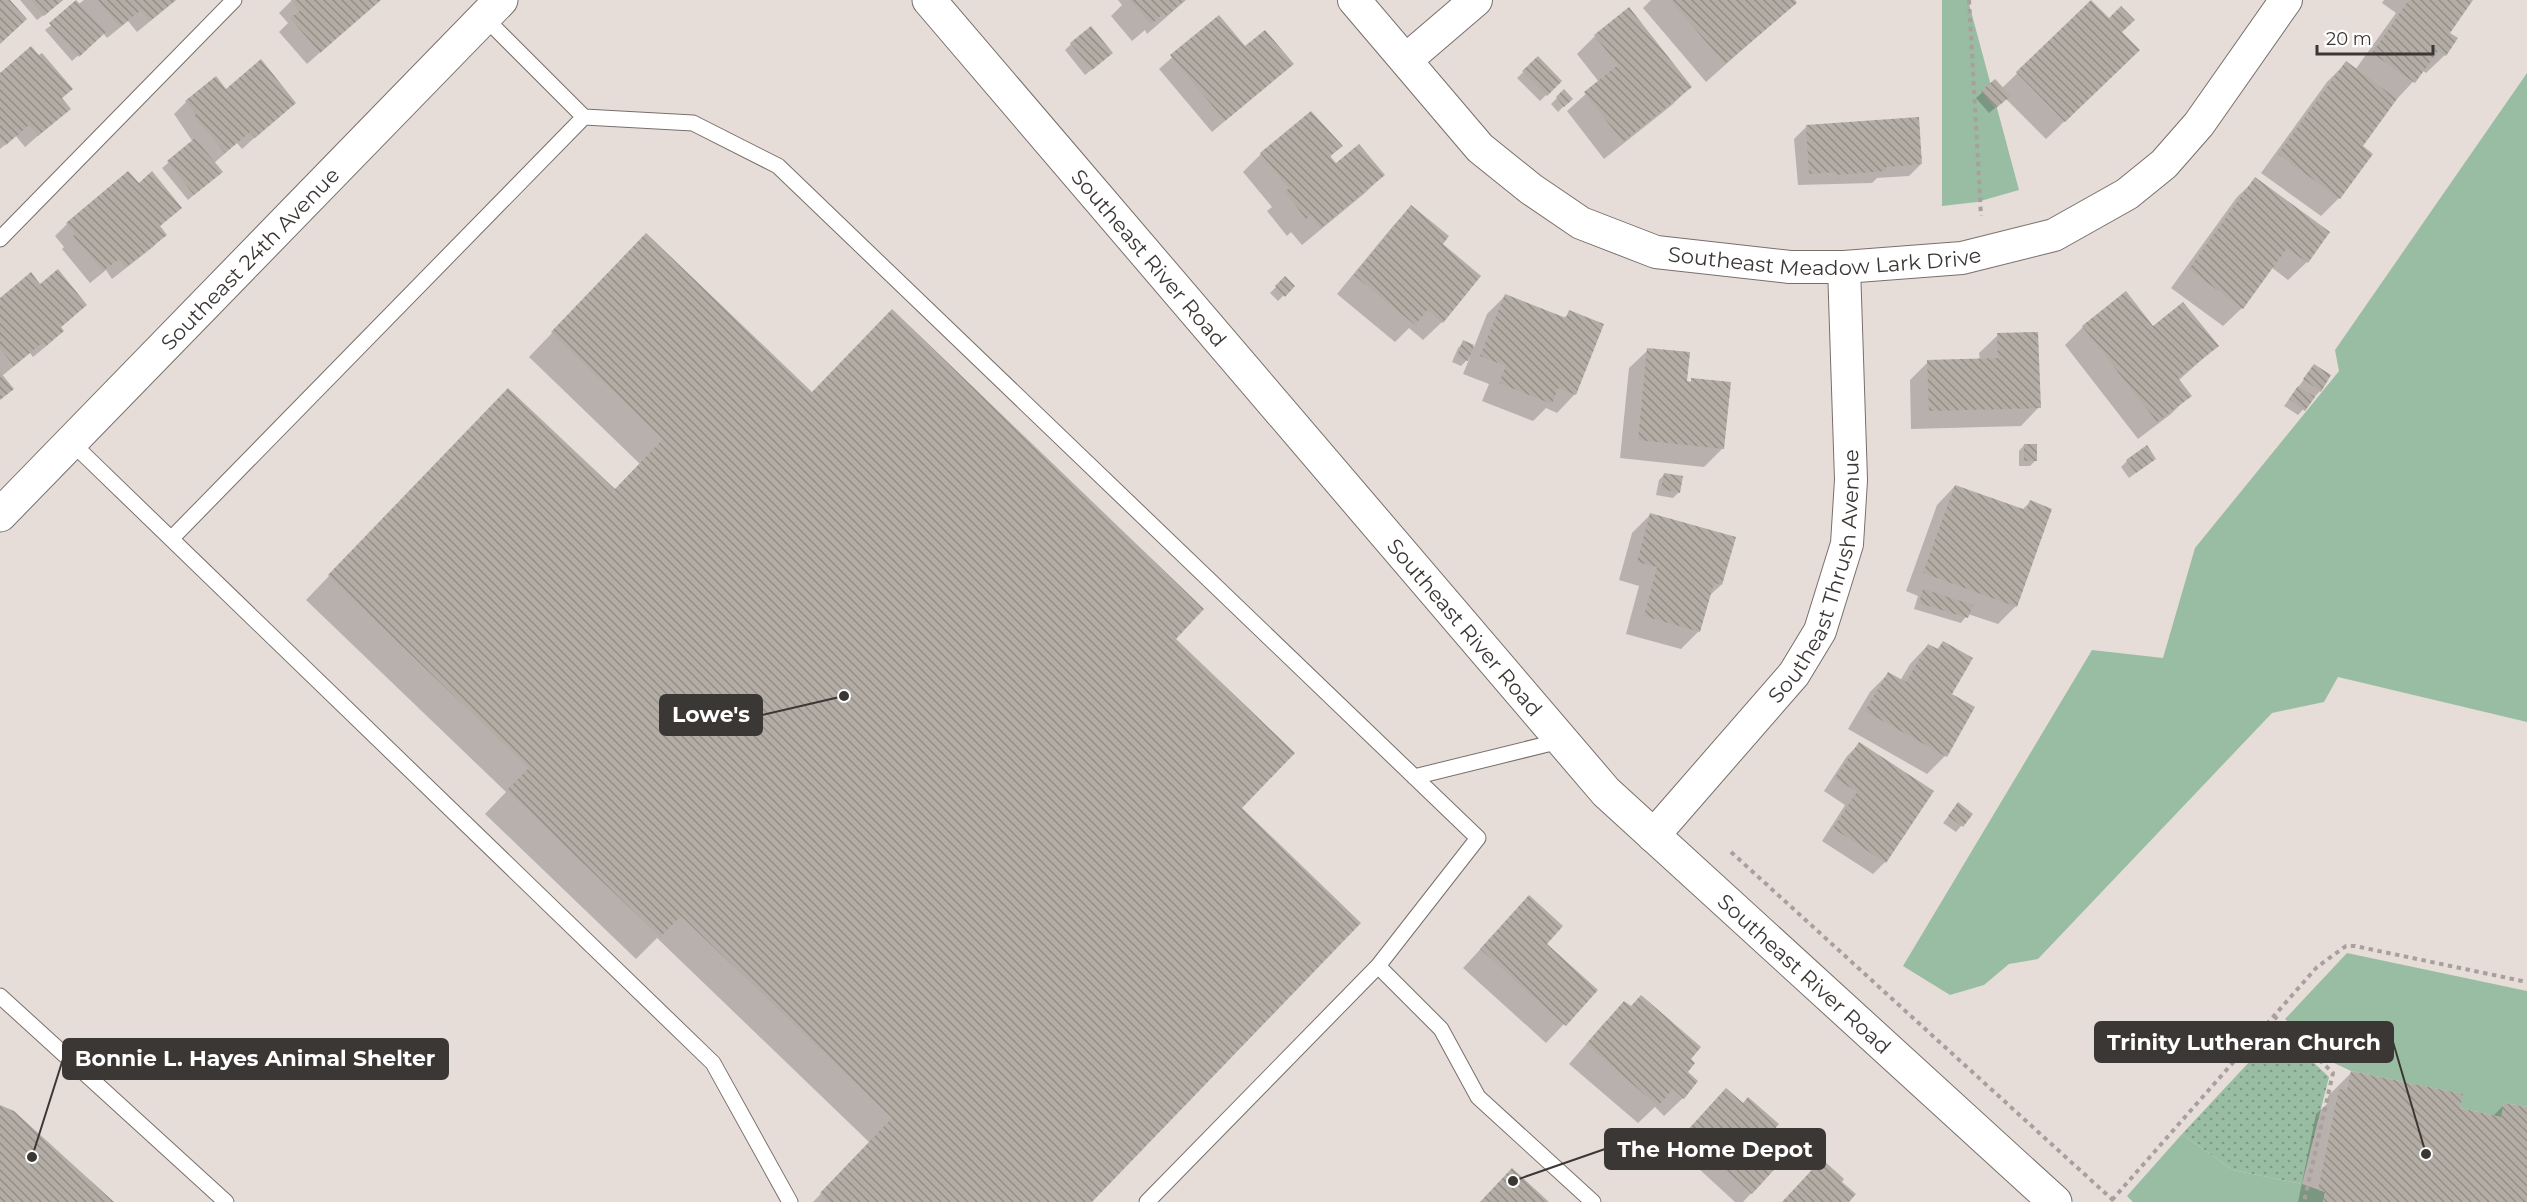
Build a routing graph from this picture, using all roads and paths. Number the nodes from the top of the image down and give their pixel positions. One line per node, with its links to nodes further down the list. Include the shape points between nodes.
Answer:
1 (234, 0): 10 (lane)
2 (929, 0): 16 (main road, Southeast River Road)
3 (1354, 0): 8 (street, Southeast Meadow Lark Drive)
4 (1476, 0): 8 (street)
5 (1969, 0): 11 (path)
6 (2286, 0): 11 (street, Southeast Meadow Lark Drive, via 2199,124 2164,164 2127,195 2054,235)
7 (492, 8): 9 (lane); 13 (main road, Southeast 24th Avenue)
8 (1406, 60): 12 (street, Southeast Meadow Lark Drive, via 1480,148 1581,223 1656,252 1790,267)
9 (584, 117): 15 (lane); 17 (lane, via 693,123 778,166)
10 (0, 239)
11 (1983, 253): 12 (street, Southeast Meadow Lark Drive)
12 (1844, 267): 18 (street, Southeast Thrush Avenue, via 1851,480 1847,544 1820,631 1794,674)
13 (71, 442): 14 (main road, Southeast 24th Avenue); 15 (lane)
14 (0, 515)
15 (171, 539): 26 (lane, via 713,1063)
16 (1560, 741): 17 (lane); 18 (main road, Southeast River Road)
17 (1414, 777): 20 (lane, via 1478,838)
18 (1653, 836): 29 (main road, Southeast River Road)
19 (1731, 852): 24 (path)
20 (1378, 966): 27 (lane); 28 (lane, via 1441,1029 1478,1097)
21 (2527, 982): 23 (path, via 2346,946 2317,967)
22 (0, 996): 25 (lane)
23 (2274, 1016): 24 (path); 30 (path, via 2333,1073)
24 (2114, 1201)
25 (226, 1202)
26 (790, 1202)
27 (1147, 1202)
28 (1593, 1202)
29 (2055, 1202)
30 (2304, 1202)

